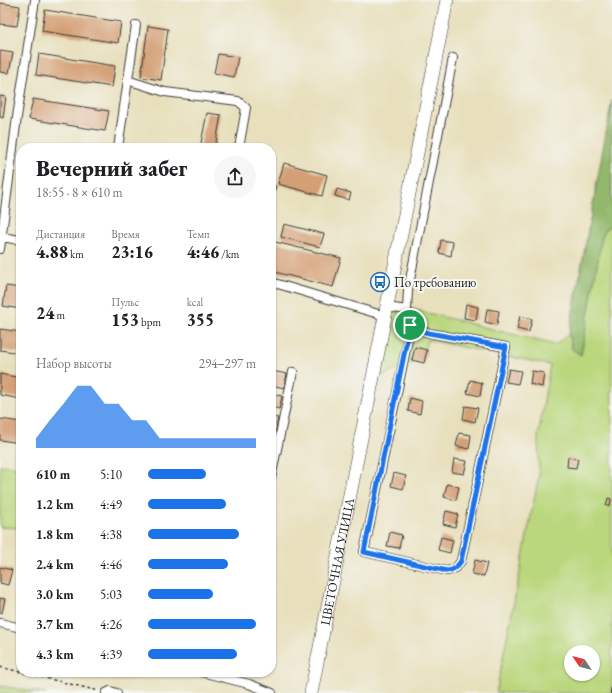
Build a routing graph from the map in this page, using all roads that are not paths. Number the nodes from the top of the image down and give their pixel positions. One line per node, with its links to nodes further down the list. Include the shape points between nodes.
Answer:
1 (35, 0): 8 (street)
2 (447, 0): 13 (main road, ЦВЕТОЧНАЯ УЛИЦА)
3 (136, 25): 5 (street)
4 (453, 58): 12 (street, via 408,290)
5 (127, 80): 6 (street); 7 (street, via 165,92 238,101 246,108)
6 (119, 143)
7 (240, 143)
8 (1, 237): 9 (street); 10 (street)
9 (16, 239)
10 (0, 249)
11 (276, 283): 13 (street)
12 (407, 310): 13 (street); 14 (street)
13 (386, 311): 23 (main road, ЦВЕТОЧНАЯ УЛИЦА)
14 (410, 325): 14 (street, via 429,333 506,347 461,561 457,567 447,571 364,552)
15 (293, 372): 16 (street)
16 (276, 454)
17 (0, 622): 18 (street)
18 (16, 627)
19 (232, 677): 22 (street)
20 (106, 693): 21 (street)
21 (117, 693)
22 (272, 693)
23 (311, 693)

